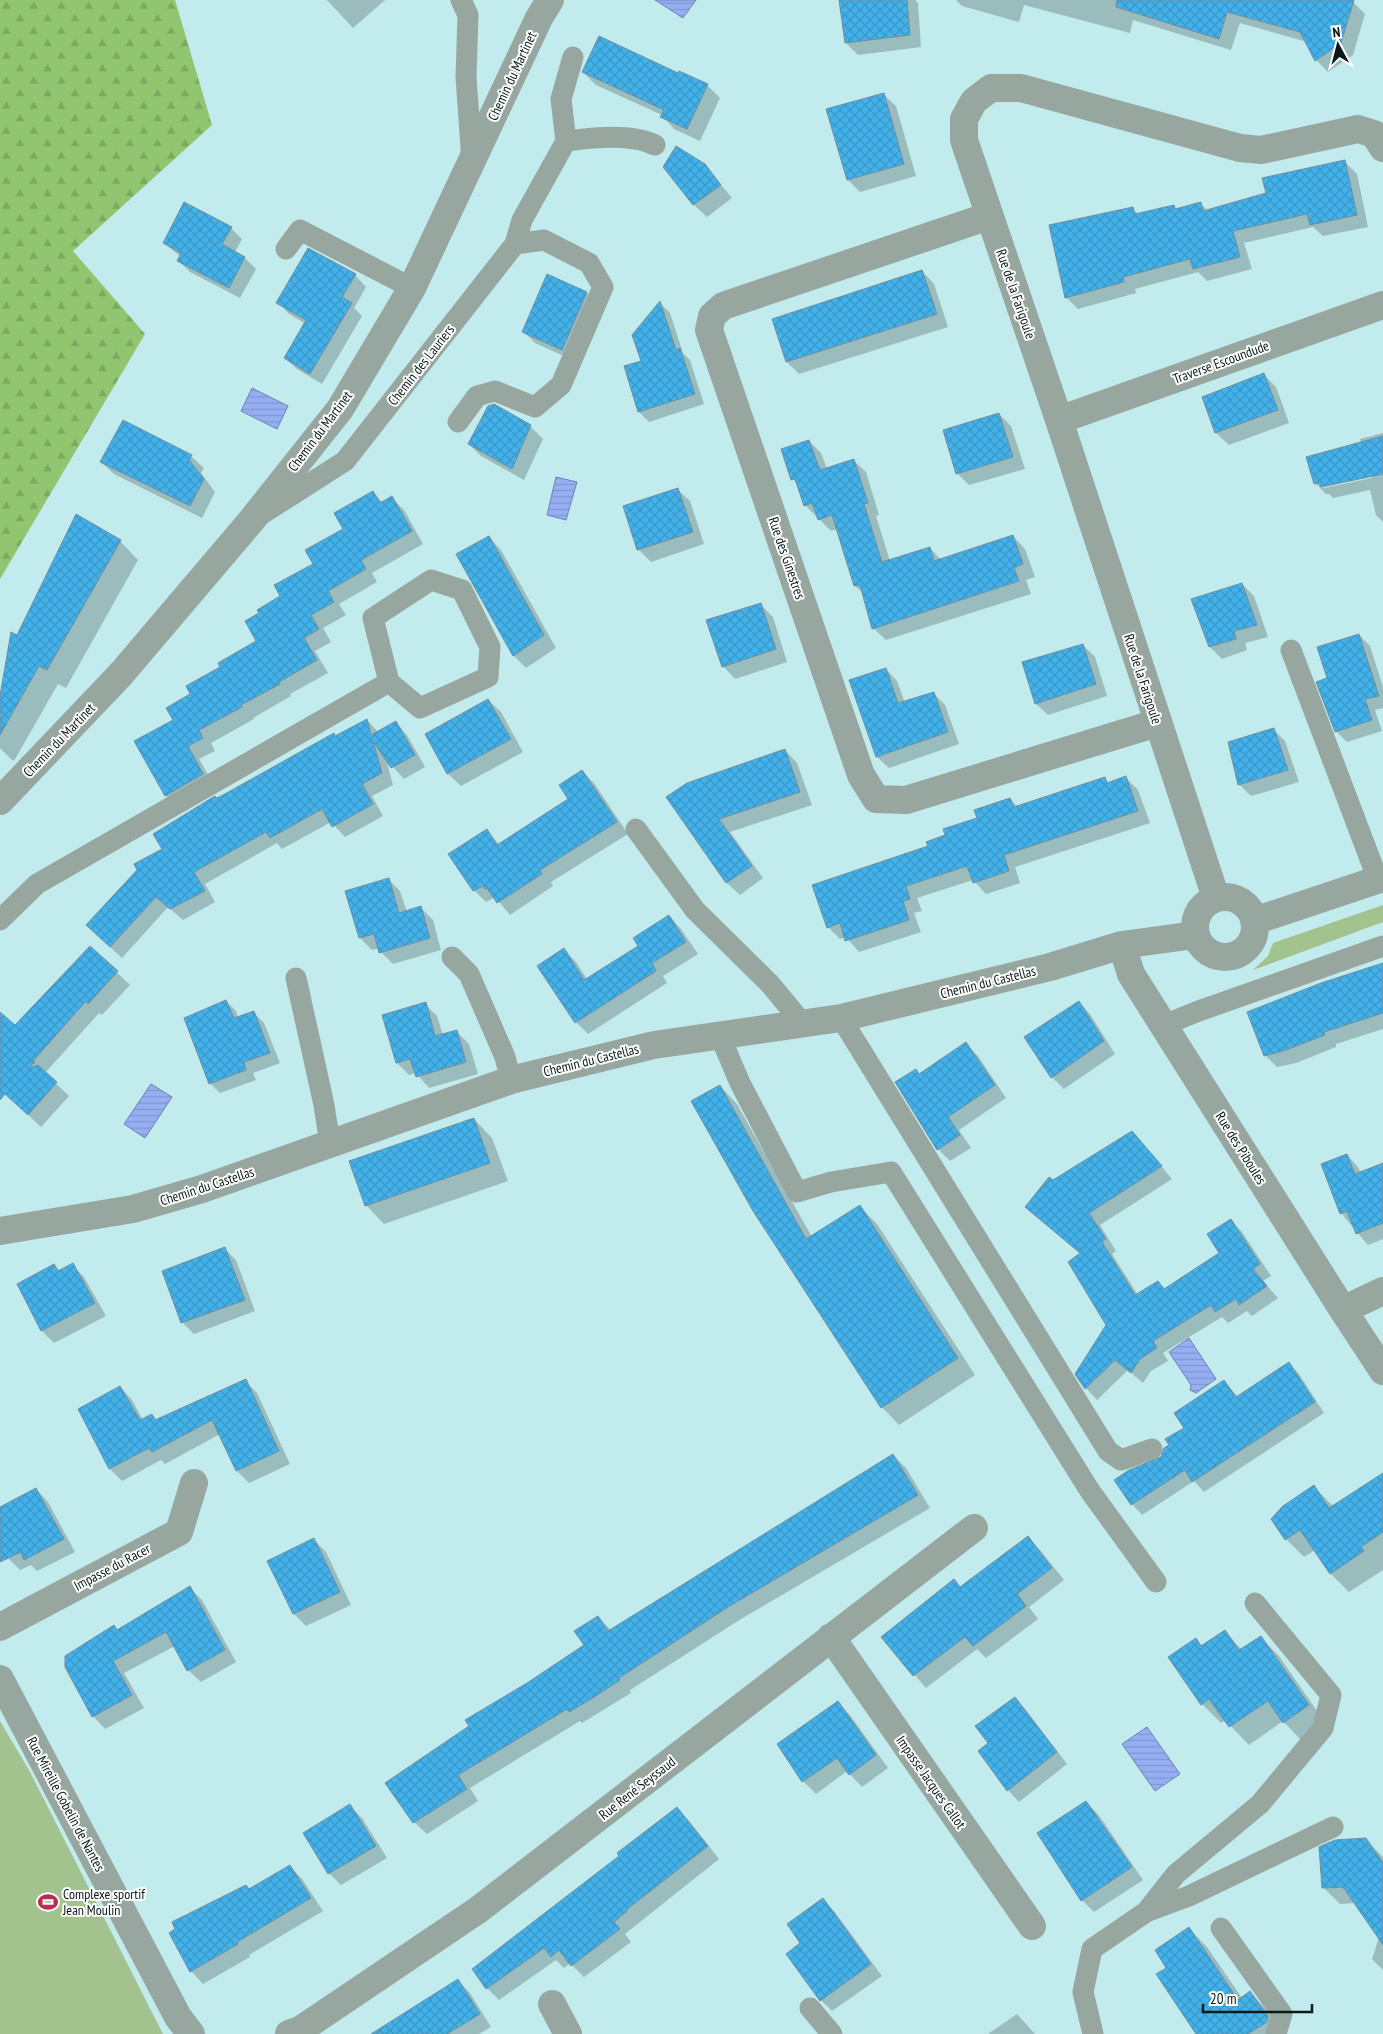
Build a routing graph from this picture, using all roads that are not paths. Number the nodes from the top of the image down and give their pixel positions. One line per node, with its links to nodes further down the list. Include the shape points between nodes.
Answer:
1 (461, 0): 7 (lane, via 468,15 466,78)
2 (550, 0): 7 (street, Chemin du Martinet)
3 (573, 57): 4 (lane, via 561,99)
4 (566, 141): 5 (lane, via 596,138 643,140); 9 (lane, via 522,220)
5 (655, 145)
6 (1383, 148): 8 (street, Rue de la Farigoule, via 1374,134 1358,129 1261,150 1240,148 1021,88 991,88 974,101 964,119 964,140)
7 (472, 162): 11 (street, Chemin du Martinet)
8 (989, 216): 13 (street, Rue de la Farigoule); 18 (street, Rue des Ginestres, via 723,306 712,316 709,330 861,775 876,799 906,800)
9 (515, 244): 14 (lane, via 544,240 589,263 603,287 561,385 536,406 495,391 477,396); 15 (lane, Chemin des Lauriers, via 345,461)
10 (286, 249): 11 (lane, via 300,230)
11 (412, 288): 15 (street, Chemin du Martinet, via 340,409)
12 (1383, 305): 13 (street, Traverse Escoundude)
13 (1059, 420): 18 (street, Rue de la Farigoule)
14 (458, 422)
15 (251, 521): 19 (street, Chemin du Martinet, via 121,674)
16 (1291, 650): 21 (lane)
17 (389, 682): 17 (lane, via 420,708 488,677 490,647 462,590 431,580 373,618); 23 (lane, via 37,884)
18 (1157, 723): 22 (street, Rue de la Farigoule)
19 (0, 801)
20 (636, 829): 31 (lane, via 695,910 770,984)
21 (1380, 879): 24 (street)
22 (1216, 898): 24 (street, via 1229,897 1240,901 1250,910); 25 (street, via 1198,912 1194,923)
23 (0, 920)
24 (1254, 921): 25 (street, via 1250,943 1242,952 1232,956 1208,953)
25 (1195, 935): 26 (street, Chemin du Castellas)
26 (1122, 946): 30 (street, Chemin du Castellas); 32 (street, Rue des Piboules, via 1131,974)
27 (1383, 946): 32 (lane)
28 (452, 957): 34 (lane, via 469,974 505,1057)
29 (296, 978): 35 (lane)
30 (841, 1018): 31 (street, Chemin du Castellas); 40 (lane, via 1108,1451 1121,1460)
31 (803, 1024): 33 (street, Chemin du Castellas)
32 (1164, 1025): 38 (street, Rue des Piboules)
33 (720, 1036): 34 (street, Chemin du Castellas, via 654,1044); 43 (lane, via 740,1084 797,1192 831,1182 892,1172 1090,1491)
34 (511, 1080): 35 (street, Chemin du Castellas)
35 (330, 1144): 36 (street, Chemin du Castellas, via 202,1189 133,1209)
36 (0, 1231)
37 (1383, 1291): 38 (street)
38 (1343, 1310): 39 (street, Rue des Piboules)
39 (1383, 1371)
40 (1152, 1449)
41 (194, 1483): 45 (street, Impasse du Racer, via 179,1532)
42 (974, 1528): 46 (street, Rue René Seyssaud)
43 (1156, 1582)
44 (1255, 1602): 49 (lane, via 1330,1695 1323,1728 1260,1804 1176,1874)
45 (0, 1627)
46 (831, 1638): 50 (street, Impasse Jacques Callot); 55 (street, Rue René Seyssaud, via 478,1910 300,2030)
47 (0, 1678): 54 (street, Rue Mireille Gobelin de Nantes, via 178,2017)
48 (1334, 1826): 49 (lane, via 1190,1896)
49 (1146, 1912): 58 (lane, via 1092,1949 1084,1992)
50 (1032, 1926)
51 (1221, 1928): 59 (lane, via 1282,2014)
52 (552, 2004): 56 (street)
53 (810, 2008): 57 (lane)
54 (191, 2034)
55 (289, 2034)
56 (568, 2034)
57 (832, 2034)
58 (1093, 2034)
59 (1276, 2034)

